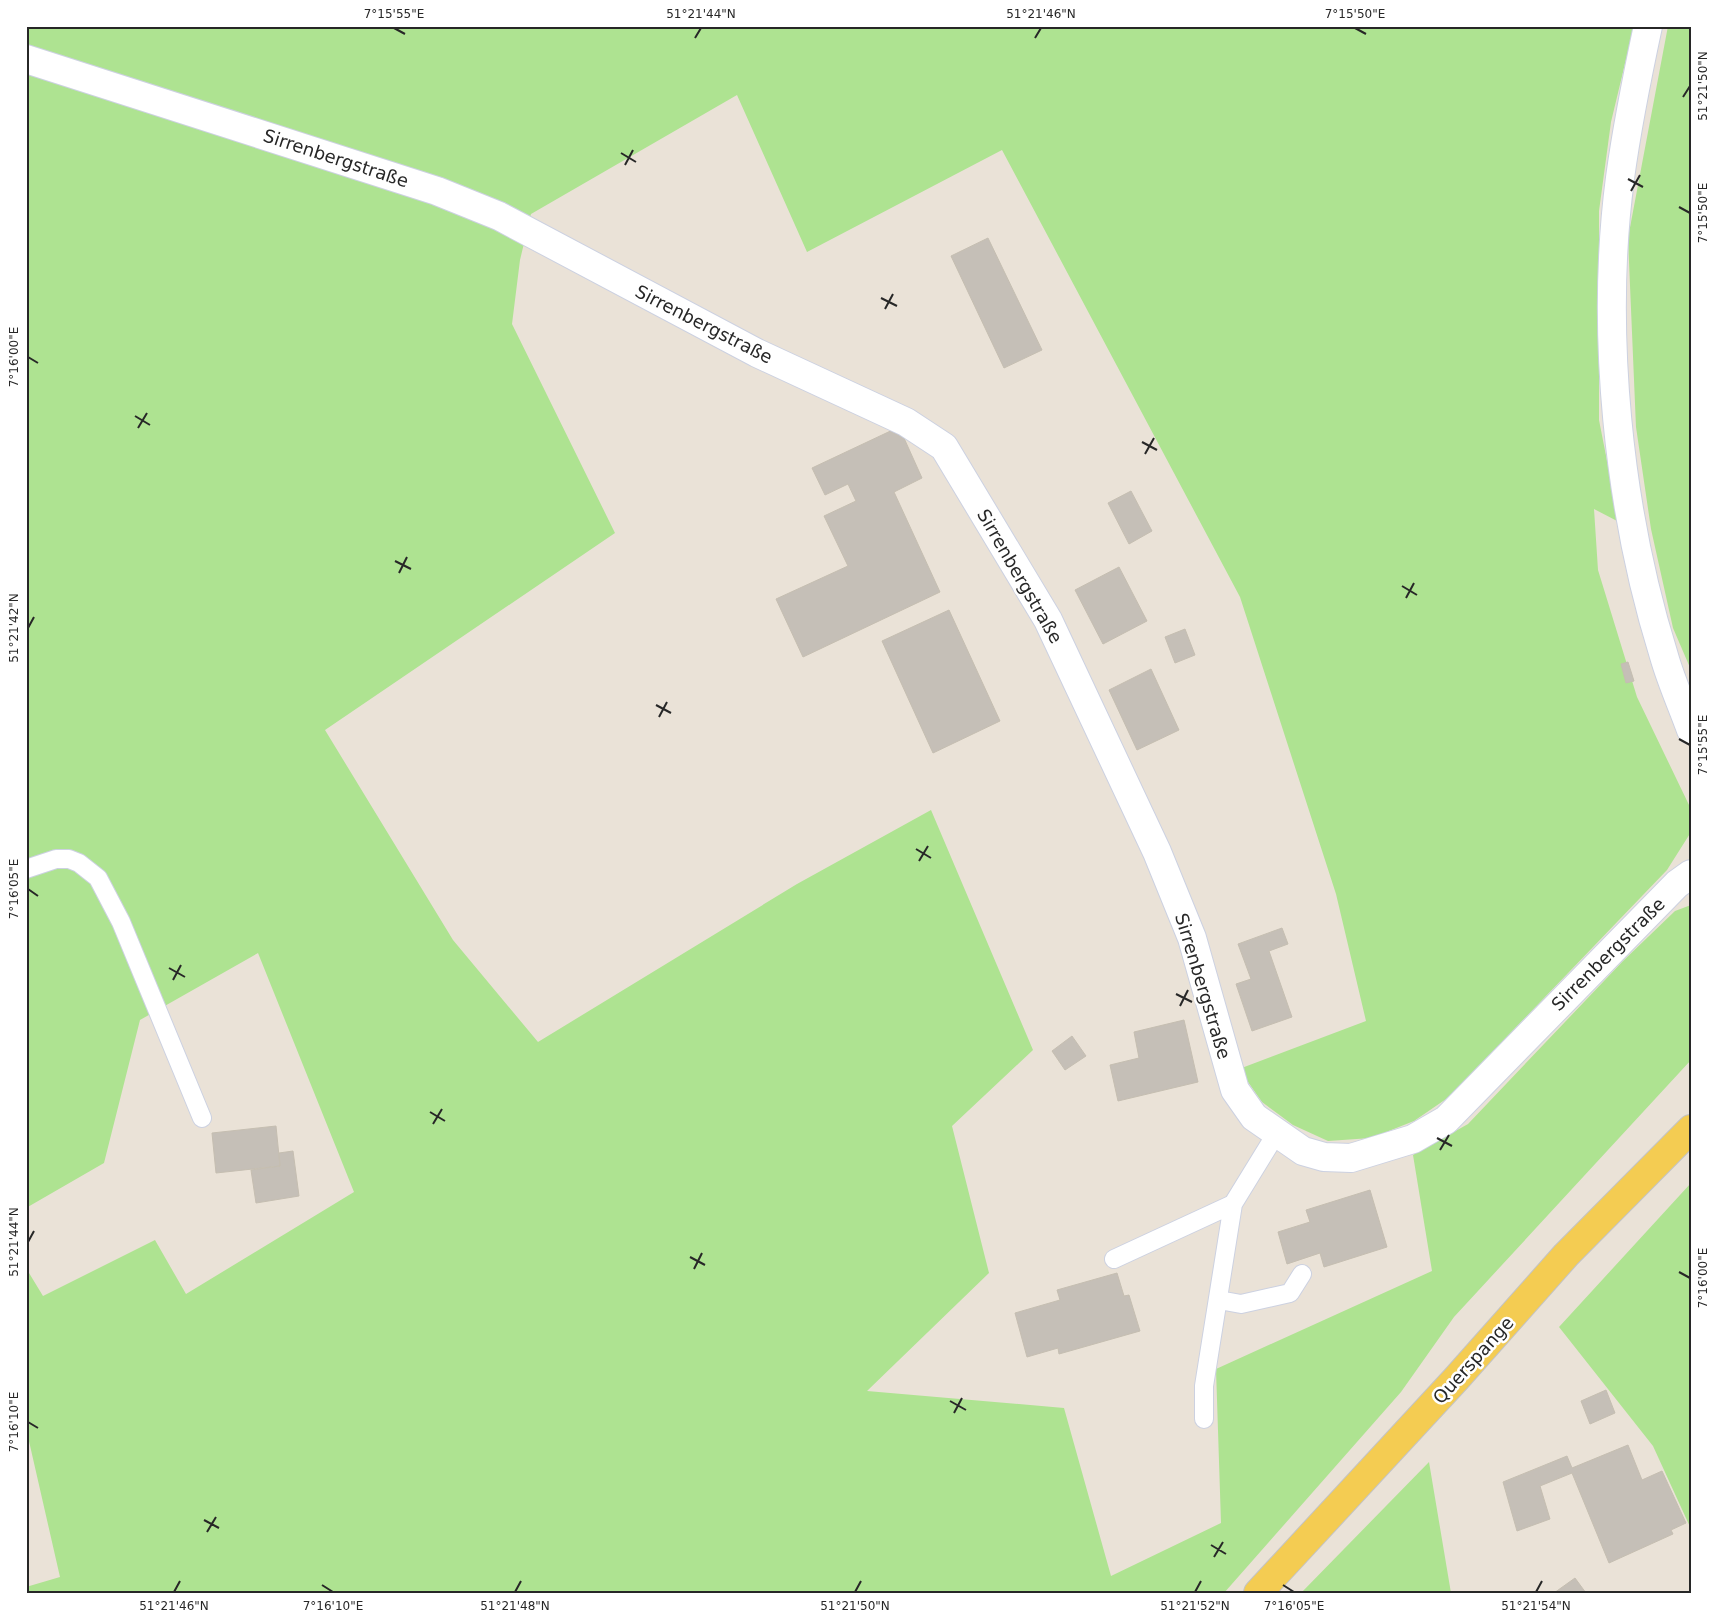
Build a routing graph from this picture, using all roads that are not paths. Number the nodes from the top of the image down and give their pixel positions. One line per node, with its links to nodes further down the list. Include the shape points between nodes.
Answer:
1 (1648, 26): 3 (street, via 1620,179 1614,253 1613,348 1630,517 1661,648)
2 (26, 59): 8 (street, Sirrenbergstraße, via 437,191 500,216 757,353 906,422 944,447 1048,620 1157,852 1192,938 1235,1090 1254,1117)
3 (1691, 730)
4 (26, 869): 6 (lane, via 56,859 69,859 98,878 121,922)
5 (1691, 874): 8 (street, Sirrenbergstraße, via 1677,884 1446,1120 1413,1139 1351,1158 1324,1157 1303,1151)
6 (202, 1118)
7 (1691, 1129): 14 (main road, Querspange, via 1566,1255)
8 (1276, 1134): 9 (lane)
9 (1233, 1204): 10 (lane); 12 (lane)
10 (1114, 1258)
11 (1302, 1274): 12 (lane, via 1290,1293 1241,1304)
12 (1219, 1300): 13 (lane, via 1204,1386)
13 (1204, 1420)
14 (1258, 1593)

